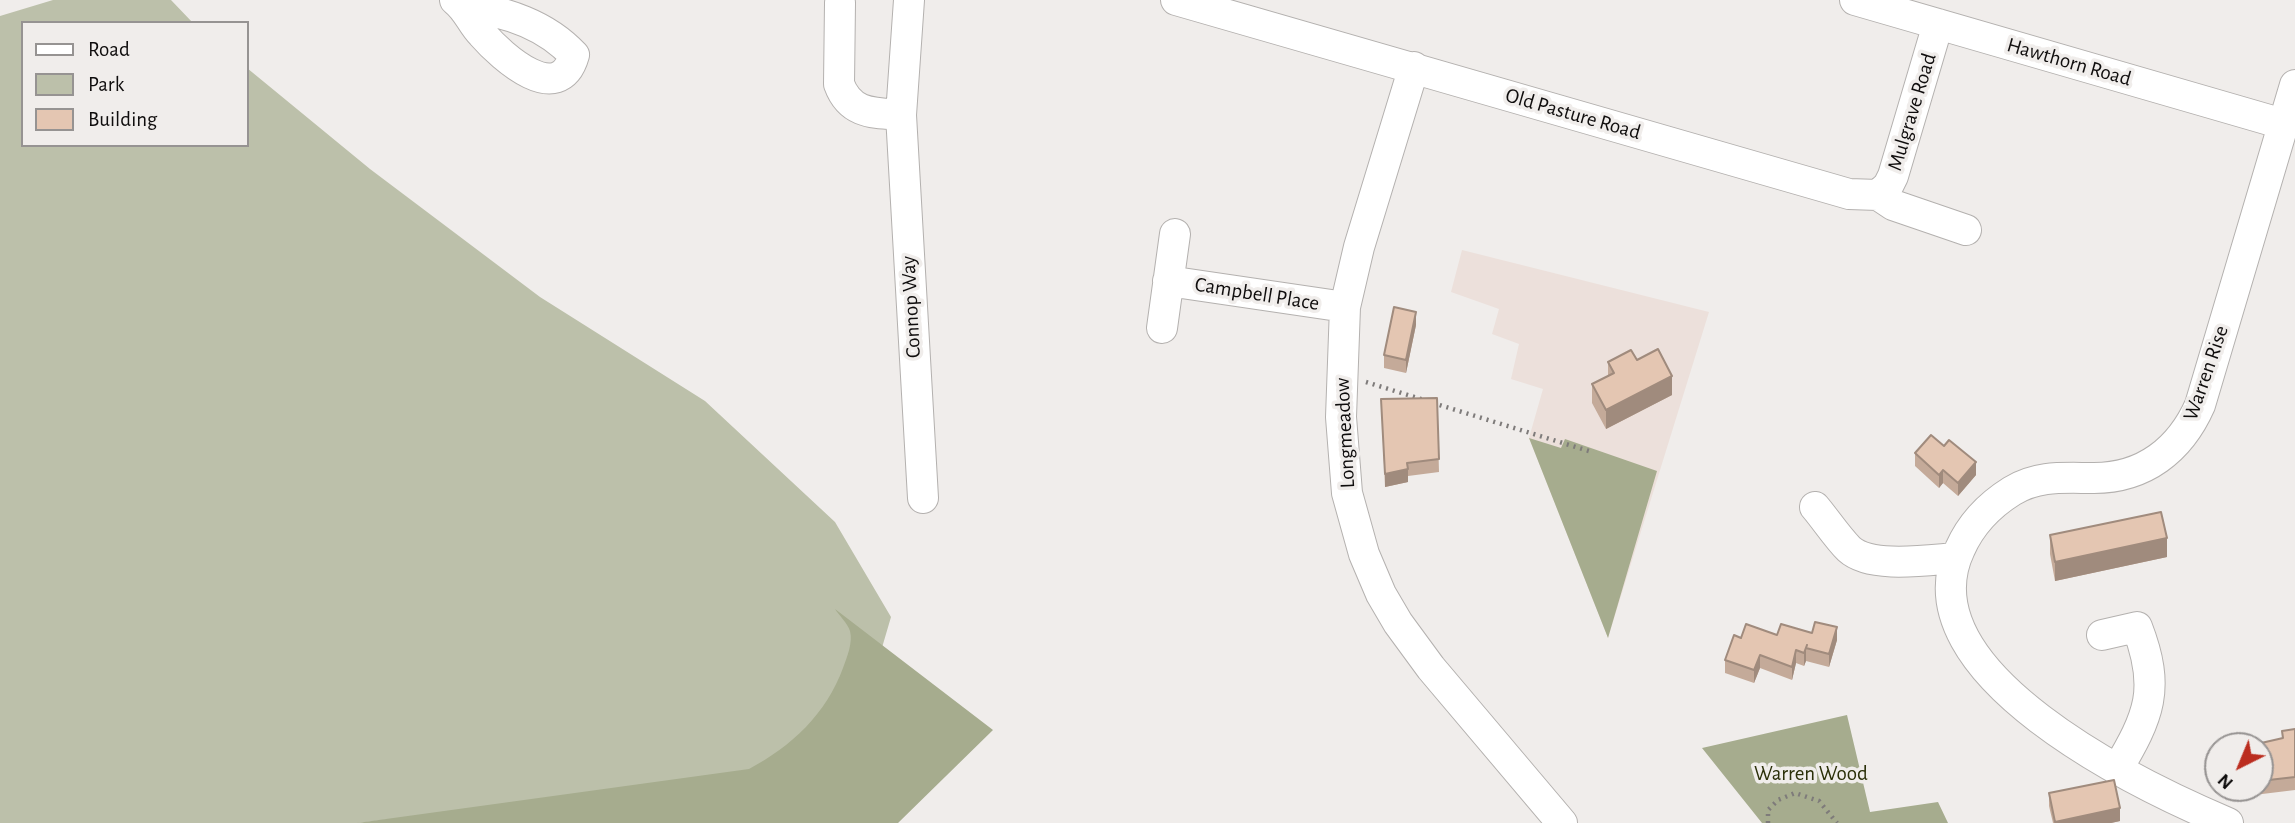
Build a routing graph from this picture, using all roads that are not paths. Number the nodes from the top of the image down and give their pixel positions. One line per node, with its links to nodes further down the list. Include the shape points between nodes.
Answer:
1 (908, 0): 8 (street, Connop Way)
2 (1176, 0): 6 (street, Old Pasture Road)
3 (1855, 0): 5 (street, Hawthorn Road)
4 (840, 3): 8 (street, via 839,85 843,94 861,111)
5 (1938, 24): 9 (street, Hawthorn Road); 10 (street, Mulgrave Road, via 1893,176)
6 (1414, 67): 10 (street, Old Pasture Road, via 1849,194); 14 (street, Longmeadow)
7 (2295, 85): 9 (street, Warren Rise)
8 (901, 115): 16 (street, Connop Way)
9 (2283, 124): 18 (street, Warren Rise, via 2200,405 2178,442 2151,465 2126,474 2050,477 2022,485 1985,511)
10 (1878, 195): 11 (street, Old Pasture Road)
11 (1966, 230)
12 (1175, 234): 13 (street, Campbell Place)
13 (1168, 281): 14 (street, Campbell Place); 15 (street, Campbell Place)
14 (1345, 307): 22 (street, Longmeadow, via 1343,462 1368,564 1398,623 1431,668)
15 (1162, 328)
16 (923, 498)
17 (1815, 507): 18 (street, via 1851,551 1872,559)
18 (1956, 558): 20 (street, Warren Rise, via 1953,605 1967,641 1984,666 2029,712)
19 (2102, 635): 20 (street, via 2137,627 2150,664 2149,707)
20 (2117, 770): 21 (street, Warren Rise)
21 (2176, 813): 23 (street, Warren Rise)
22 (1562, 823)
23 (2228, 823)

